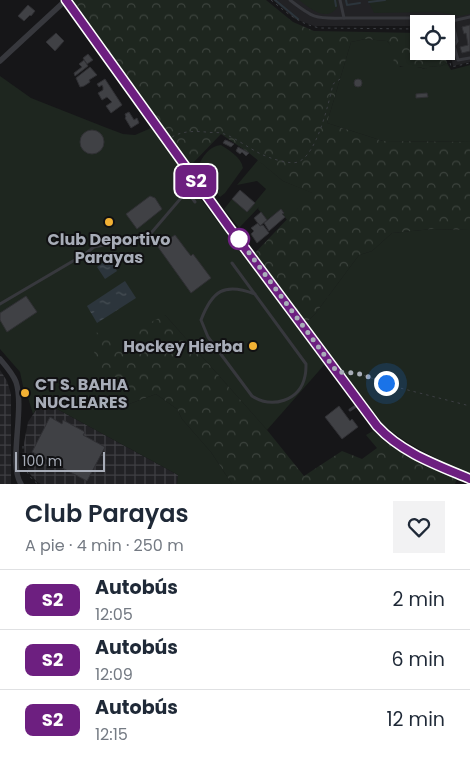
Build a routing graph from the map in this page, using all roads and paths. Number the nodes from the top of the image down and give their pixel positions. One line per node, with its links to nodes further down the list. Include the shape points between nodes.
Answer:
1 (66, 0): 12 (street); 14 (street)
2 (271, 0): 9 (path, via 293,18 320,28)
3 (290, 0): 6 (lane, via 311,16)
4 (340, 0): 6 (lane)
5 (470, 17): 8 (lane)
6 (344, 18): 7 (lane)
7 (410, 18)
8 (455, 20)
9 (410, 28)
10 (455, 50): 11 (lane, via 458,60)
11 (470, 58)
12 (0, 61)
13 (344, 77): 14 (path, via 332,84 317,138 306,158 297,163 263,155 220,133 194,131)
14 (168, 140): 20 (street, via 245,241)
15 (195, 202): 18 (lane, via 187,191 145,237 94,247)
16 (232, 263): 17 (lane)
17 (254, 294): 17 (lane, via 306,364 305,376 297,392 277,403 261,402 252,396 208,337 201,320 207,304 219,291 233,288)
18 (0, 304)
19 (0, 359): 25 (street, via 16,381 17,462)
20 (337, 372): 21 (street); 22 (path, via 357,373)
21 (359, 404): 23 (lane); 24 (street, via 384,433 400,445 420,458)
22 (470, 406)
23 (350, 410)
24 (470, 479)
25 (21, 484)

